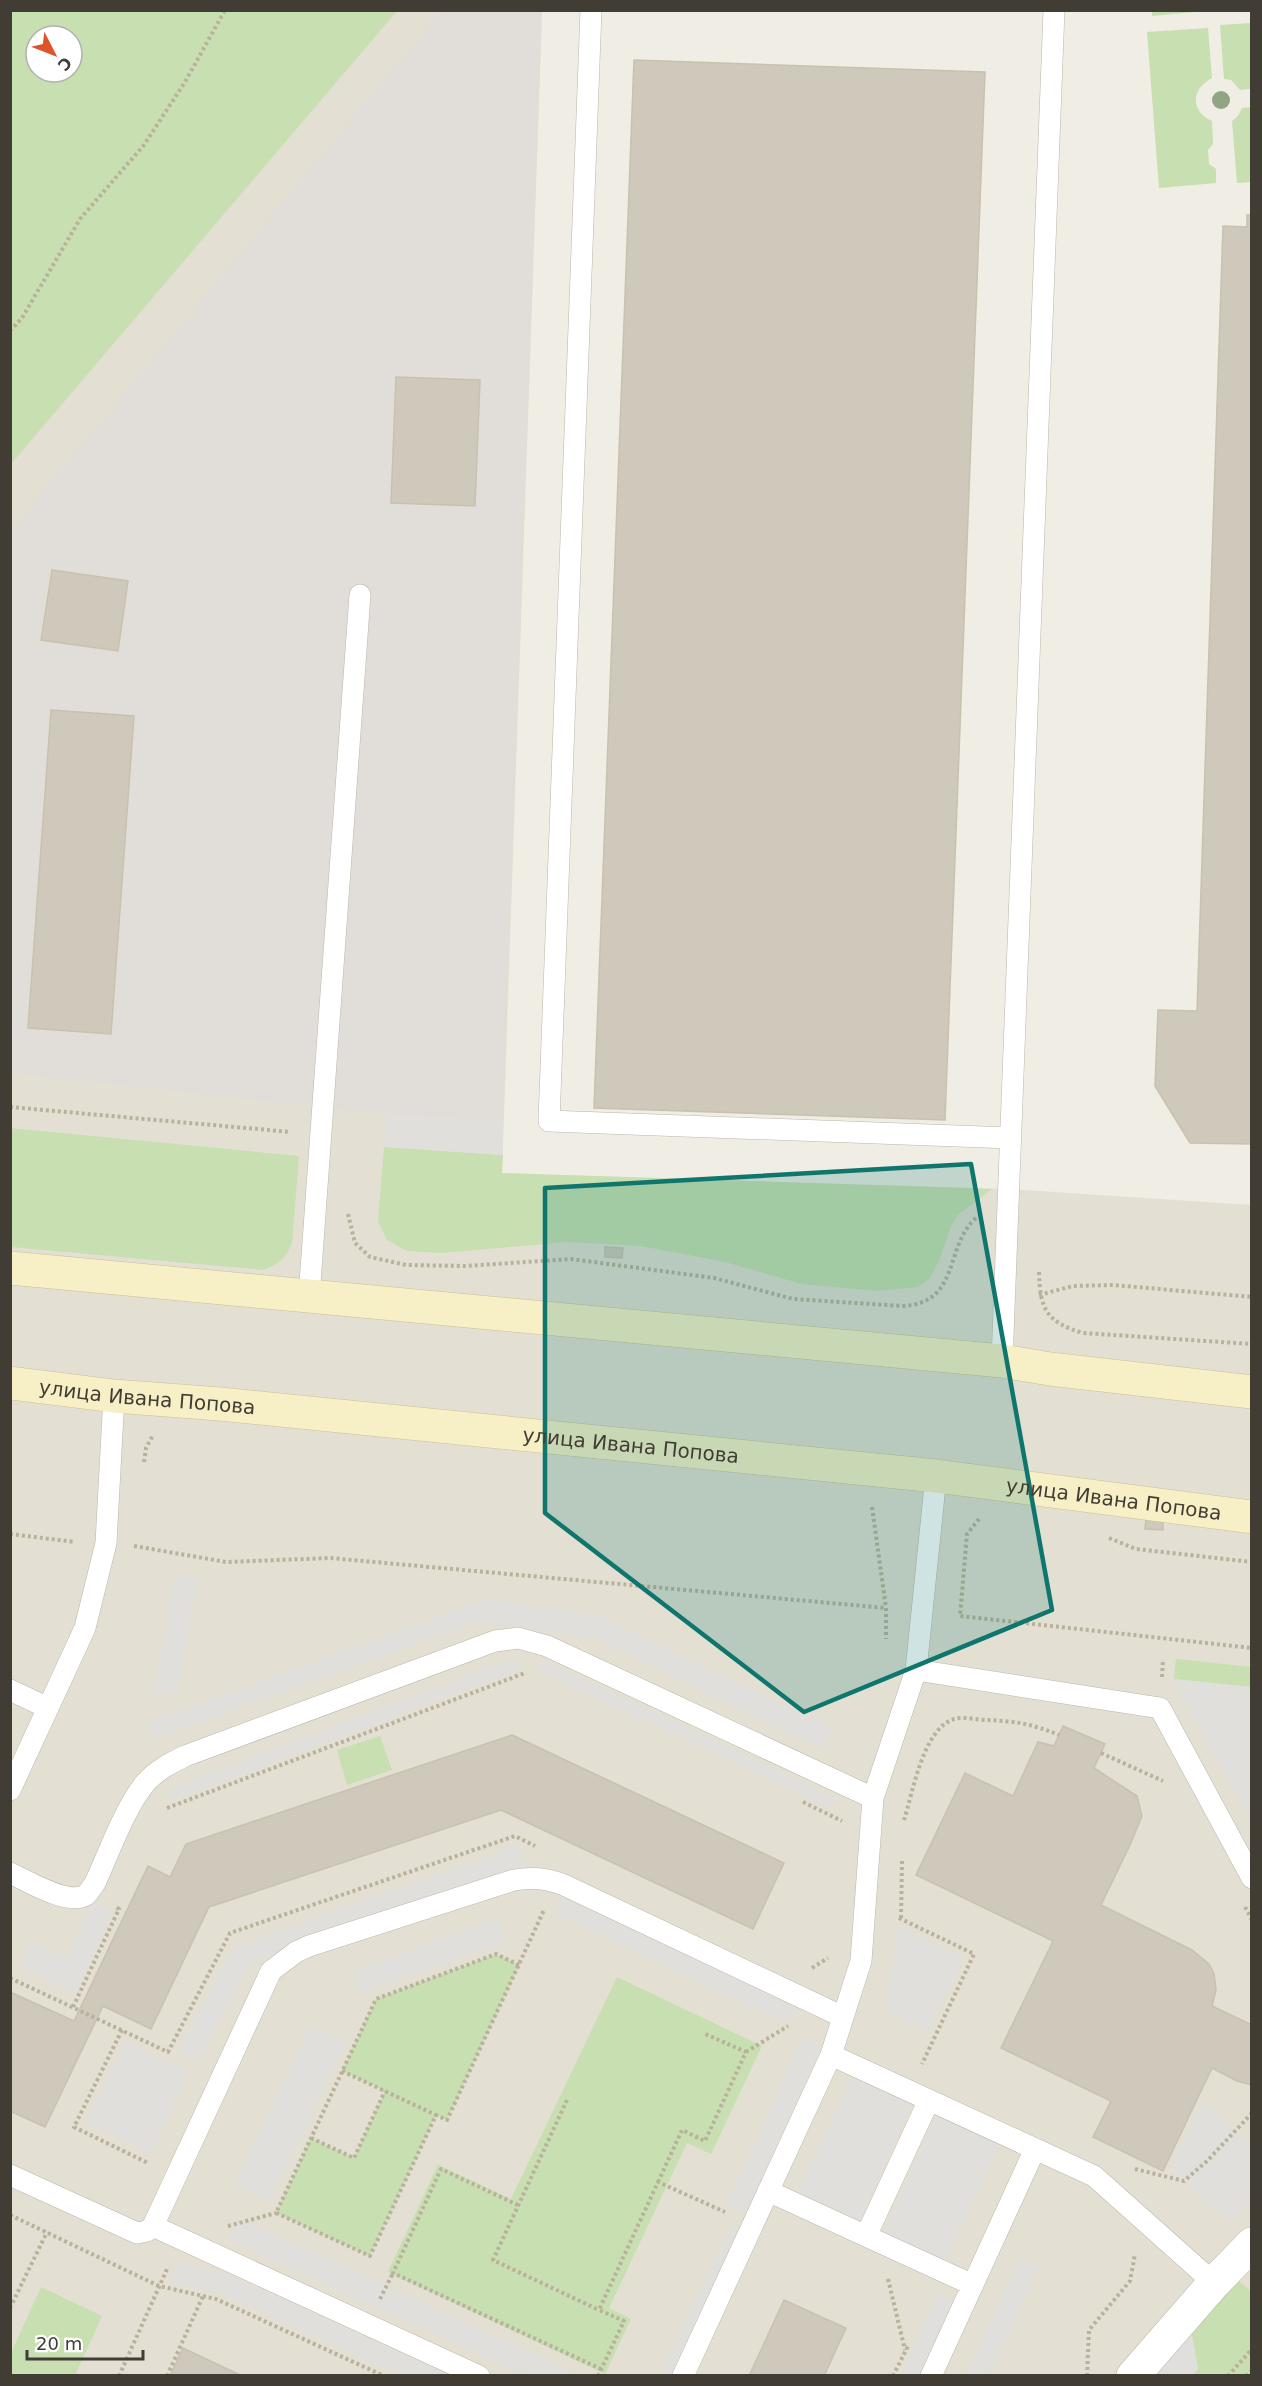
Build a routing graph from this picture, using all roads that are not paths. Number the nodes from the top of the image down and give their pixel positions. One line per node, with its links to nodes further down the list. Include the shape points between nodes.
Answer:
1 (591, 10): 4 (lane, via 549,1121)
2 (1054, 10): 4 (lane)
3 (360, 595): 6 (lane)
4 (1011, 1138): 7 (lane)
5 (10, 1268): 6 (main road)
6 (309, 1297): 7 (main road)
7 (1002, 1361): 9 (main road)
8 (10, 1383): 10 (main road, улица Ивана Попова)
9 (1251, 1392)
10 (114, 1396): 11 (main road, улица Ивана Попова); 15 (lane, via 106,1544 85,1628)
11 (936, 1476): 12 (main road, улица Ивана Попова); 13 (lane)
12 (1251, 1517)
13 (916, 1670): 17 (lane); 19 (lane, via 1160,1708)
14 (10, 1690): 15 (lane)
15 (48, 1708): 16 (lane)
16 (10, 1790)
17 (873, 1798): 18 (lane, via 547,1646 518,1638 495,1641 165,1766 146,1782 134,1800 87,1894 72,1899 59,1896); 20 (lane, via 861,1961)
18 (10, 1873)
19 (1251, 1878)
20 (843, 2017): 21 (lane); 26 (lane, via 557,1882 533,1877 514,1880 309,1946 270,1971)
21 (831, 2055): 22 (lane); 25 (lane)
22 (929, 2100): 23 (lane); 27 (lane)
23 (1035, 2149): 29 (lane, via 1094,2176); 30 (lane)
24 (10, 2175): 26 (lane, via 137,2233)
25 (768, 2191): 27 (lane); 32 (lane)
26 (153, 2226): 31 (lane)
27 (866, 2236): 30 (lane)
28 (1251, 2244): 29 (street)
29 (1214, 2283): 34 (street)
30 (973, 2285): 33 (lane)
31 (479, 2376)
32 (683, 2376)
33 (931, 2376)
34 (1133, 2376)

